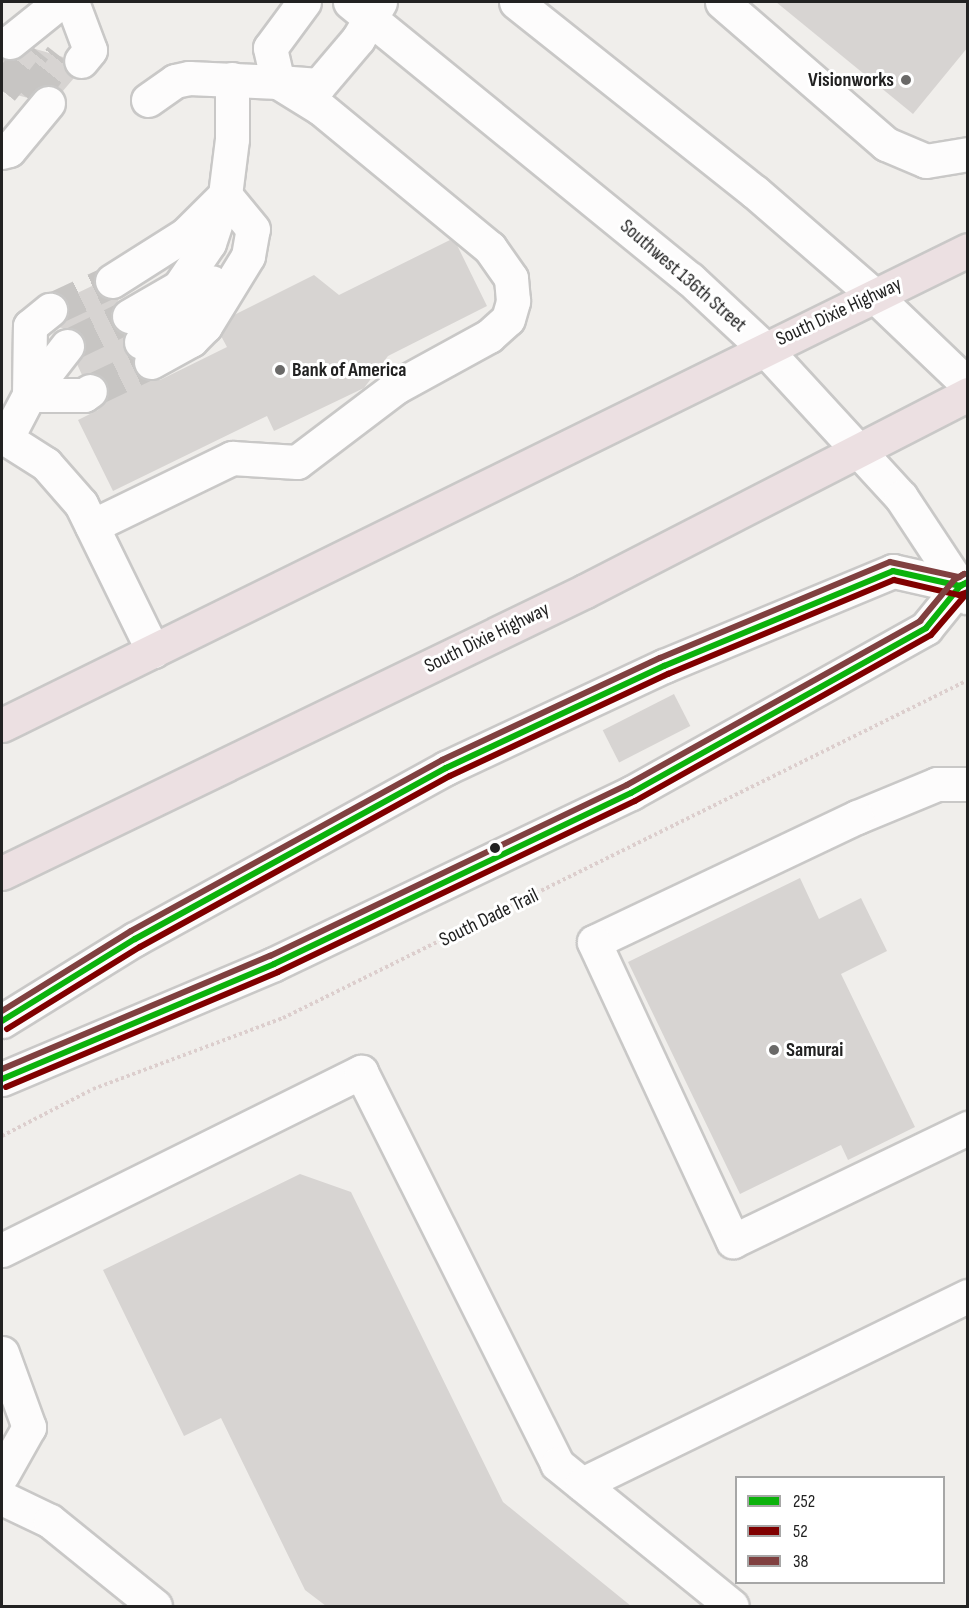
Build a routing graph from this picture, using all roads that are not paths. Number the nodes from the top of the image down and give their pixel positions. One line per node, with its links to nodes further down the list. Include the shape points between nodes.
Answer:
1 (47, 2): 8 (street)
2 (60, 2): 8 (street)
3 (69, 2): 8 (street); 8 (street, via 90,50)
4 (304, 2): 10 (street, via 270,48)
5 (516, 2): 18 (street, via 755,192)
6 (367, 7): 10 (street, via 358,39 319,85); 20 (street, Southwest 136th Street, via 690,279)
7 (741, 7): 14 (street, via 886,144 926,161)
8 (38, 45)
9 (232, 79): 10 (street); 11 (street, via 175,81); 15 (street, via 232,139)
10 (278, 82): 26 (street, via 320,108 490,248 511,278 512,311 501,326 396,387 297,462 232,458)
11 (148, 100)
12 (2, 131): 13 (street, via 38,101 9,150)
13 (2, 152)
14 (968, 154)
15 (225, 195): 15 (street, via 209,243 191,274 167,297 141,340 191,340 205,326 248,256 254,229); 17 (street, via 186,234)
16 (968, 250): 18 (highway, South Dixie Highway)
17 (112, 281)
18 (875, 296): 20 (highway, South Dixie Highway); 21 (street)
19 (50, 310): 23 (street, via 30,326)
20 (764, 348): 25 (street, Southwest 136th Street); 28 (highway, South Dixie Highway)
21 (968, 385)
22 (968, 394): 25 (highway, South Dixie Highway)
23 (29, 395): 23 (street, via 84,395 80,370); 24 (street)
24 (4, 436): 26 (street, via 46,464 81,504)
25 (860, 451): 27 (street, Southwest 136th Street, via 901,497); 31 (highway, South Dixie Highway, via 585,591)
26 (92, 526): 28 (street)
27 (965, 588): 32 (street, via 893,571 664,666 404,791 135,939); 33 (street, via 926,628 631,793 274,964)
28 (153, 651): 29 (highway, South Dixie Highway)
29 (2, 725)
30 (968, 784): 34 (street, via 937,784 857,817 594,942 734,1241)
31 (2, 873)
32 (2, 1021)
33 (2, 1079)
34 (968, 1128)
35 (2, 1250): 39 (street, via 361,1072 557,1464)
36 (968, 1296): 39 (street)
37 (2, 1353): 38 (street, via 29,1427)
38 (2, 1475)
39 (582, 1484): 42 (street)
40 (2, 1498): 41 (street, via 50,1521)
41 (155, 1606)
42 (732, 1606)

